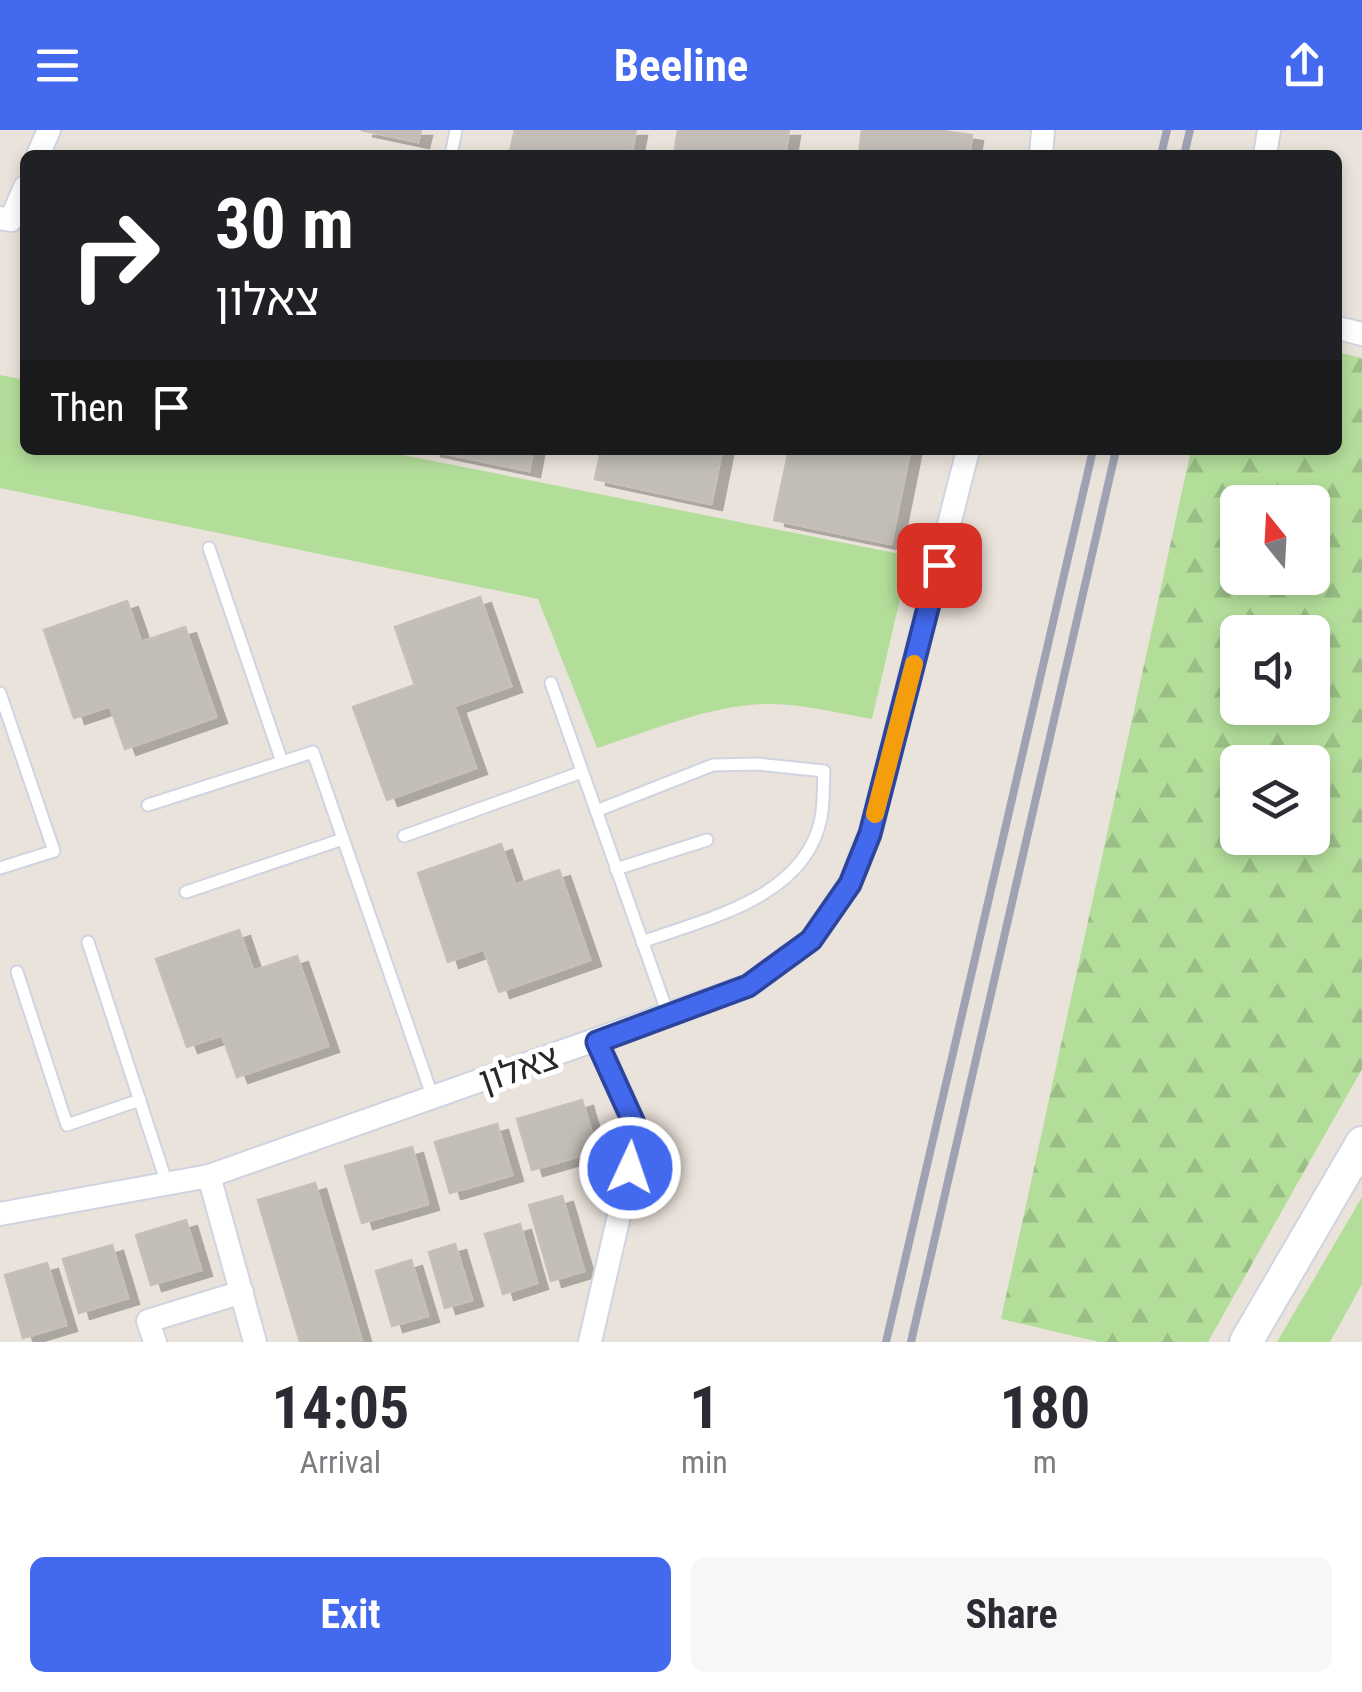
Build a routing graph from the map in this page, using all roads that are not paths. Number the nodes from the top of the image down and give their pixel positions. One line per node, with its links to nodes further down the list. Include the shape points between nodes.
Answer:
1 (20, 199): 2 (street, via 11,220)
2 (0, 218)
3 (967, 455): 20 (street, צאלון, via 870,834 850,884 811,940 748,986)
4 (209, 548): 7 (lane)
5 (551, 684): 8 (lane)
6 (0, 693): 14 (lane, via 54,850)
7 (282, 762): 9 (lane); 12 (lane, via 313,752)
8 (582, 772): 10 (lane); 11 (lane)
9 (148, 806)
10 (596, 811): 15 (lane); 18 (lane, via 713,766 824,771 821,819 806,858 741,906)
11 (404, 836)
12 (343, 839): 16 (lane); 22 (lane)
13 (707, 840): 15 (lane)
14 (0, 868)
15 (616, 869): 18 (lane)
16 (186, 892)
17 (88, 942): 23 (lane)
18 (642, 942): 20 (lane)
19 (17, 972): 23 (lane, via 67,1125)
20 (668, 1015): 21 (street, צאלון)
21 (597, 1042): 22 (street, צאלון); 31 (street, via 638,1132)
22 (432, 1098): 25 (street, צאלון)
23 (140, 1100): 26 (lane)
24 (1362, 1142): 32 (street)
25 (209, 1176): 26 (street, צאלון); 28 (street)
26 (167, 1184): 27 (street, צאלון)
27 (0, 1214)
28 (242, 1292): 29 (street, via 148,1320); 30 (street)
29 (155, 1342)
30 (255, 1342)
31 (590, 1342)
32 (1246, 1342)

